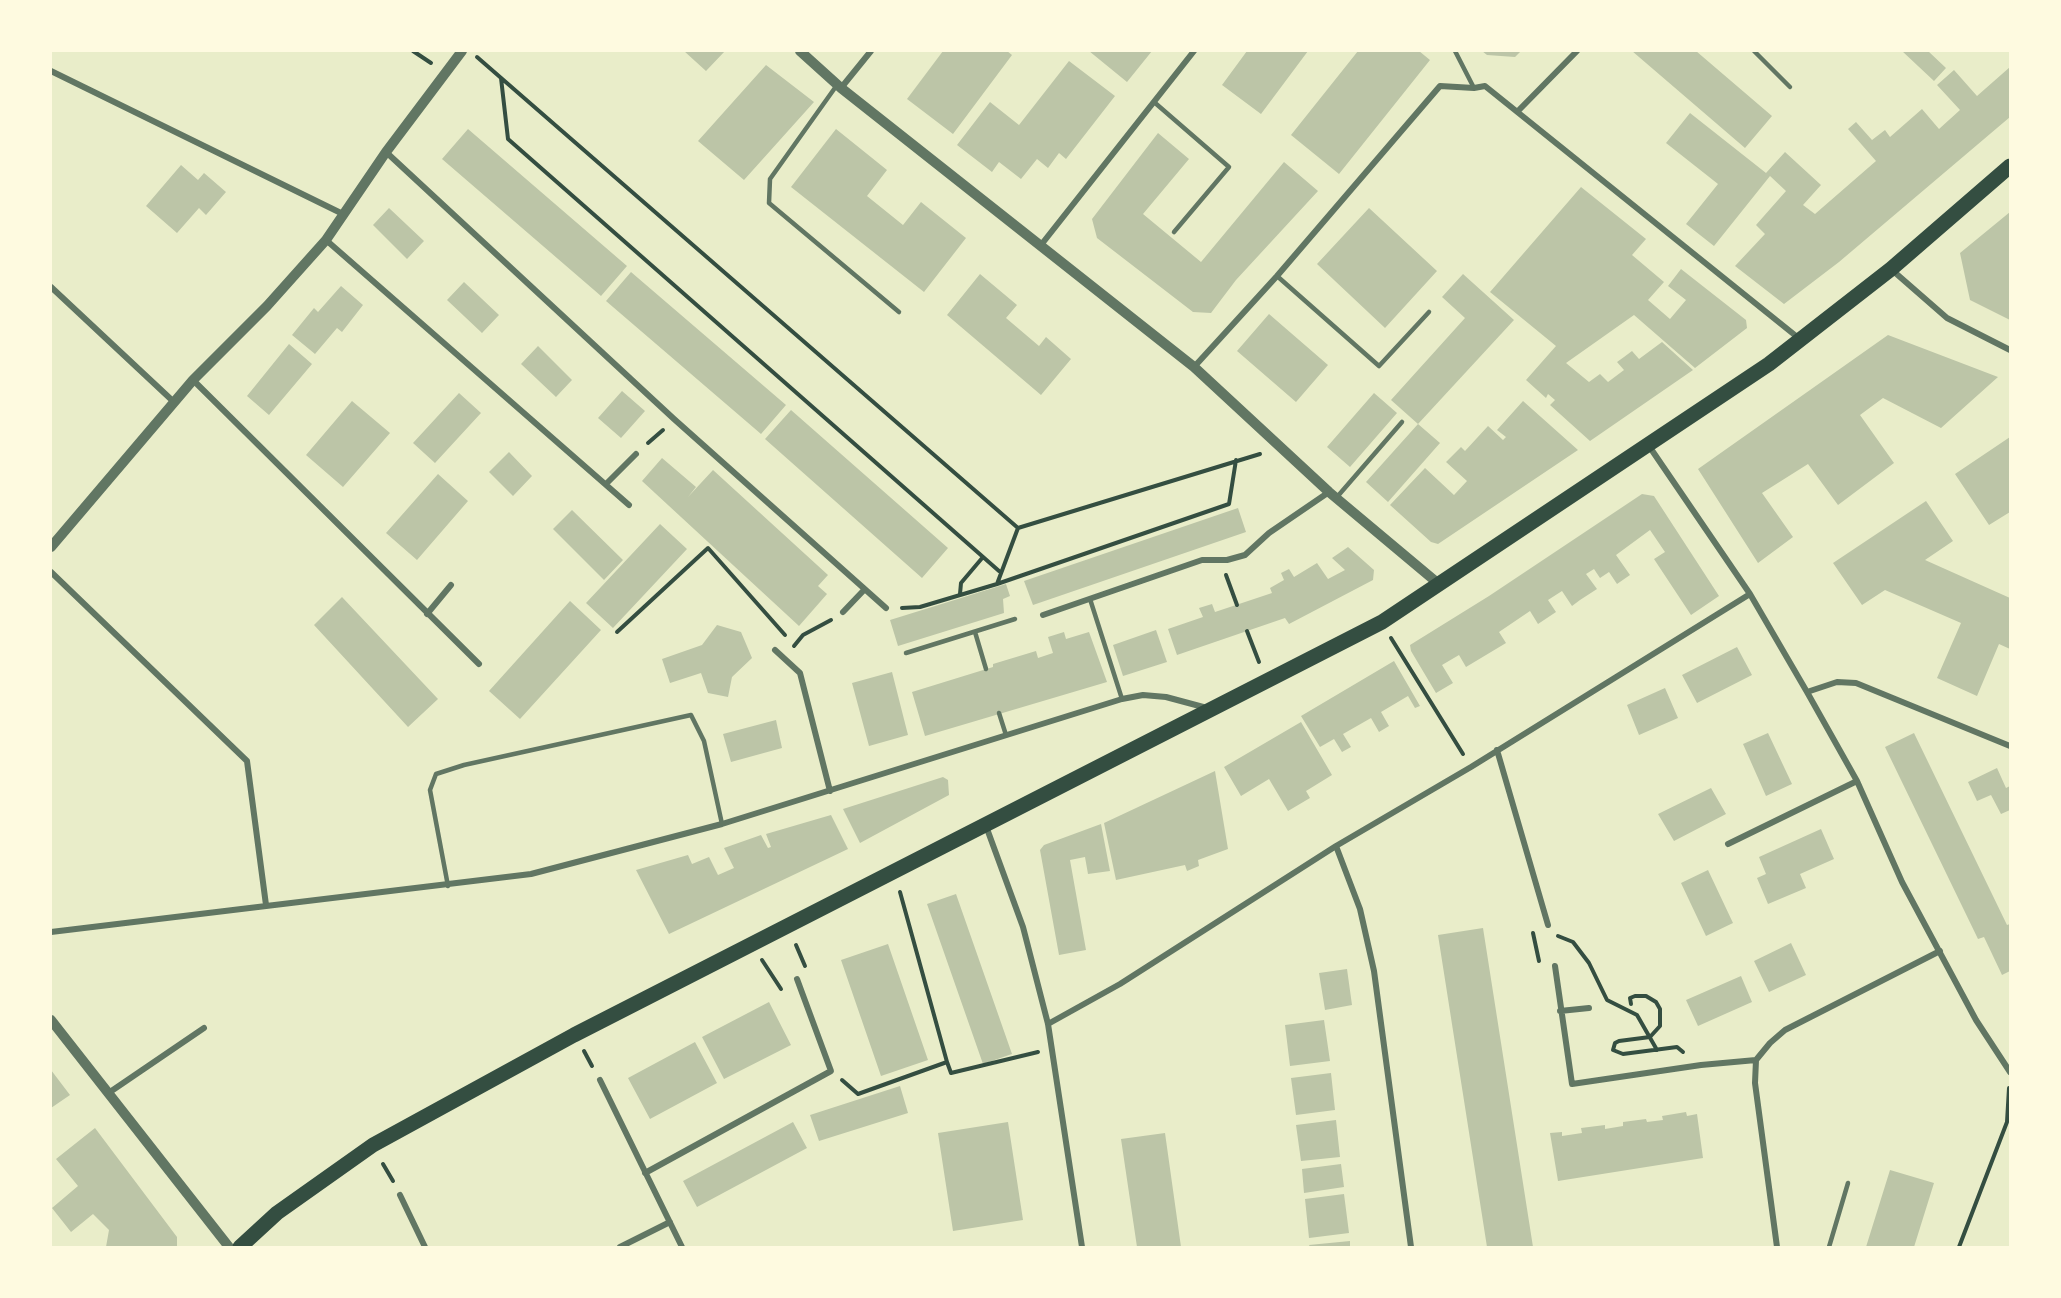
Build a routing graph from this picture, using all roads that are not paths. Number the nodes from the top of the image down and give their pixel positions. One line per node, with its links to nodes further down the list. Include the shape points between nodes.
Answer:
1 (462, 51): 14 (street)
2 (800, 51): 9 (street)
3 (871, 51): 9 (street)
4 (1194, 51): 12 (street)
5 (1455, 51): 11 (lane)
6 (1577, 51): 13 (street)
7 (1754, 51): 10 (lane)
8 (51, 71): 16 (street)
9 (839, 86): 19 (street); 23 (lane, via 770,179 769,203)
10 (1790, 87)
11 (1473, 88): 13 (street, via 1485,86); 21 (street, via 1440,86)
12 (1154, 102): 17 (lane, via 1229,167); 19 (street)
13 (1518, 111): 25 (street)
14 (386, 152): 16 (street); 40 (street)
15 (2010, 166): 20 (main road)
16 (345, 216): 18 (street)
17 (1174, 232)
18 (326, 240): 28 (street); 33 (street)
19 (1041, 245): 27 (street)
20 (1890, 269): 25 (main road); 26 (street, via 1947,318)
21 (1277, 276): 24 (lane, via 1379,366); 27 (street)
22 (51, 286): 29 (street)
23 (899, 312)
24 (1429, 312)
25 (1801, 340): 31 (main road)
26 (2010, 350)
27 (1194, 367): 34 (street)
28 (193, 380): 29 (street); 45 (street)
29 (175, 403): 36 (street)
30 (1402, 422): 34 (lane)
31 (1649, 446): 39 (main road); 41 (street)
32 (636, 454): 33 (street)
33 (607, 483): 35 (street)
34 (1332, 495): 39 (street); 42 (street, via 1269,533 1245,555 1221,561 1202,560)
35 (629, 505)
36 (51, 547)
37 (51, 572): 67 (street, via 247,761)
38 (451, 585): 45 (street)
39 (1440, 585): 55 (main road, via 1382,622)
40 (864, 590): 43 (street); 44 (street)
41 (1750, 594): 53 (street); 59 (street)
42 (1090, 599): 46 (street); 54 (lane)
43 (886, 608)
44 (843, 612)
45 (428, 614): 51 (street)
46 (1043, 615)
47 (1015, 619): 48 (lane)
48 (975, 632): 50 (lane); 52 (lane)
49 (775, 650): 61 (street, via 800,673)
50 (906, 653)
51 (479, 664)
52 (986, 669)
53 (1807, 692): 58 (street, via 1837,682 1856,683); 60 (street)
54 (1122, 699): 55 (street, via 1143,695 1166,697); 57 (street)
55 (1212, 709): 63 (main road)
56 (999, 713): 57 (lane)
57 (1006, 735): 61 (street)
58 (2010, 746)
59 (1497, 750): 65 (street); 68 (street)
60 (1857, 781): 64 (street); 70 (street, via 1902,882)
61 (830, 791): 62 (street)
62 (722, 824): 66 (street, via 531,874); 66 (lane, via 704,741 691,715 464,765 435,774 430,790)
63 (986, 825): 76 (street, via 1023,927); 87 (main road, via 574,1035 373,1145 277,1213)
64 (1728, 844)
65 (1336, 846): 76 (street, via 1120,984); 92 (street, via 1360,909 1374,971)
66 (448, 885): 67 (street)
67 (266, 905): 69 (street)
68 (1548, 925)
69 (51, 932)
70 (1940, 951): 78 (street, via 1785,1030); 79 (street, via 1976,1020)
71 (1555, 966): 74 (street)
72 (797, 979): 82 (street, via 831,1071)
73 (1589, 1008): 74 (street)
74 (1560, 1011): 78 (street, via 1572,1084)
75 (51, 1020): 81 (street)
76 (1048, 1024): 91 (street)
77 (204, 1028): 81 (street)
78 (1756, 1060): 93 (street, via 1755,1083)
79 (2010, 1072)
80 (600, 1080): 82 (street)
81 (107, 1094): 86 (street)
82 (645, 1173): 85 (street)
83 (1848, 1183): 94 (lane)
84 (400, 1195): 88 (street)
85 (670, 1222): 89 (street); 90 (street)
86 (229, 1247)
87 (240, 1247)
88 (426, 1247)
89 (620, 1247)
90 (682, 1247)
91 (1082, 1247)
92 (1411, 1247)
93 (1777, 1247)
94 (1829, 1247)

